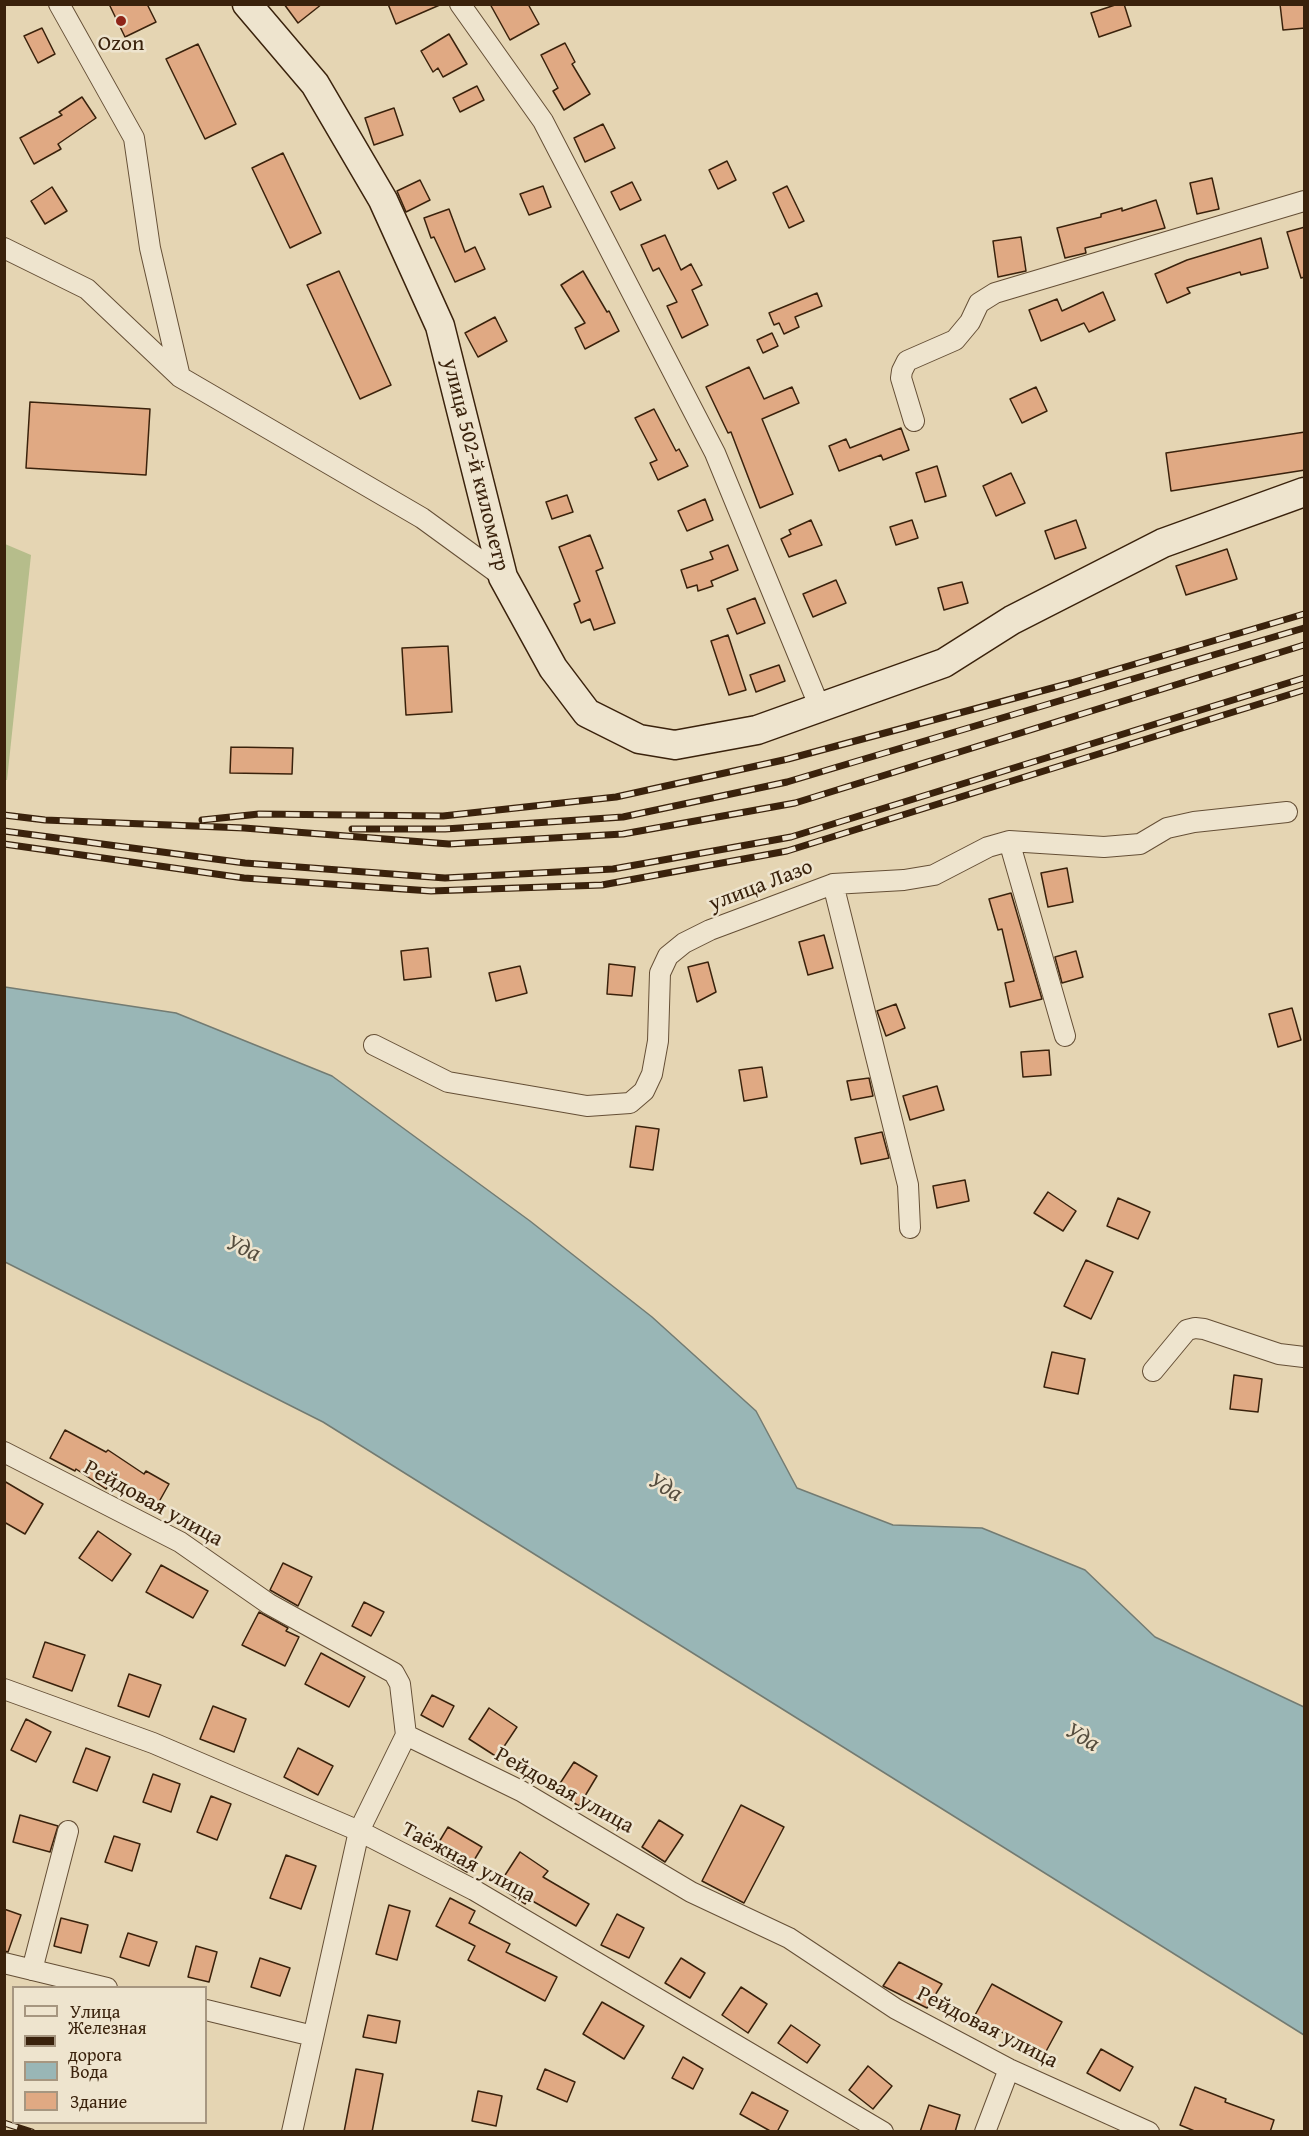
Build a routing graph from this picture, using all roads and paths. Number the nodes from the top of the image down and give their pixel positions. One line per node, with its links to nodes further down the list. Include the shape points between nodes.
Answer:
1 (59, 4): 6 (street, via 134,138 150,248)
2 (460, 4): 10 (street, via 543,121 715,453)
3 (248, 5): 9 (street, улица 502-й километр, via 315,84 383,200 435,315)
4 (1305, 201): 7 (street, via 995,293 979,303 955,340 907,361 901,378)
5 (4, 248): 6 (street, via 87,289)
6 (180, 377): 9 (street, via 422,518)
7 (914, 421)
8 (1305, 492): 10 (street, улица 502-й километр, via 1163,543 1012,620 944,663)
9 (503, 577): 10 (street, улица 502-й километр, via 552,668 587,713 639,740 675,745 757,730)
10 (820, 708)
11 (1287, 812): 12 (street, улица Лазо, via 1176,826 1140,844 1104,848)
12 (1009, 841): 13 (street, улица Лазо, via 988,847 934,875); 14 (street)
13 (833, 884): 15 (street, улица Лазо, via 710,930 668,956 660,973 658,1041 652,1074 644,1091 630,1102 587,1106 448,1082); 16 (street, via 908,1185)
14 (1065, 1036)
15 (374, 1045)
16 (910, 1228)
17 (1305, 1358): 18 (street, via 1195,1328 1187,1330)
18 (1153, 1371)
19 (4, 1452): 21 (street, Рейдовая улица, via 180,1542 269,1604 394,1673 400,1684)
20 (4, 1689): 23 (street, Таёжная улица, via 153,1743)
21 (406, 1735): 23 (street); 29 (street, Рейдовая улица, via 521,1791 691,1892 789,1938 896,2009)
22 (68, 1831): 25 (street)
23 (359, 1832): 28 (street); 31 (street, Таёжная улица, via 474,1890)
24 (4, 1964): 25 (street)
25 (41, 1977): 26 (street)
26 (96, 1986)
27 (207, 2010): 28 (street)
28 (313, 2036): 30 (street)
29 (1009, 2069): 32 (street); 33 (street, Рейдовая улица)
30 (292, 2132)
31 (883, 2132)
32 (985, 2132)
33 (1149, 2132)

